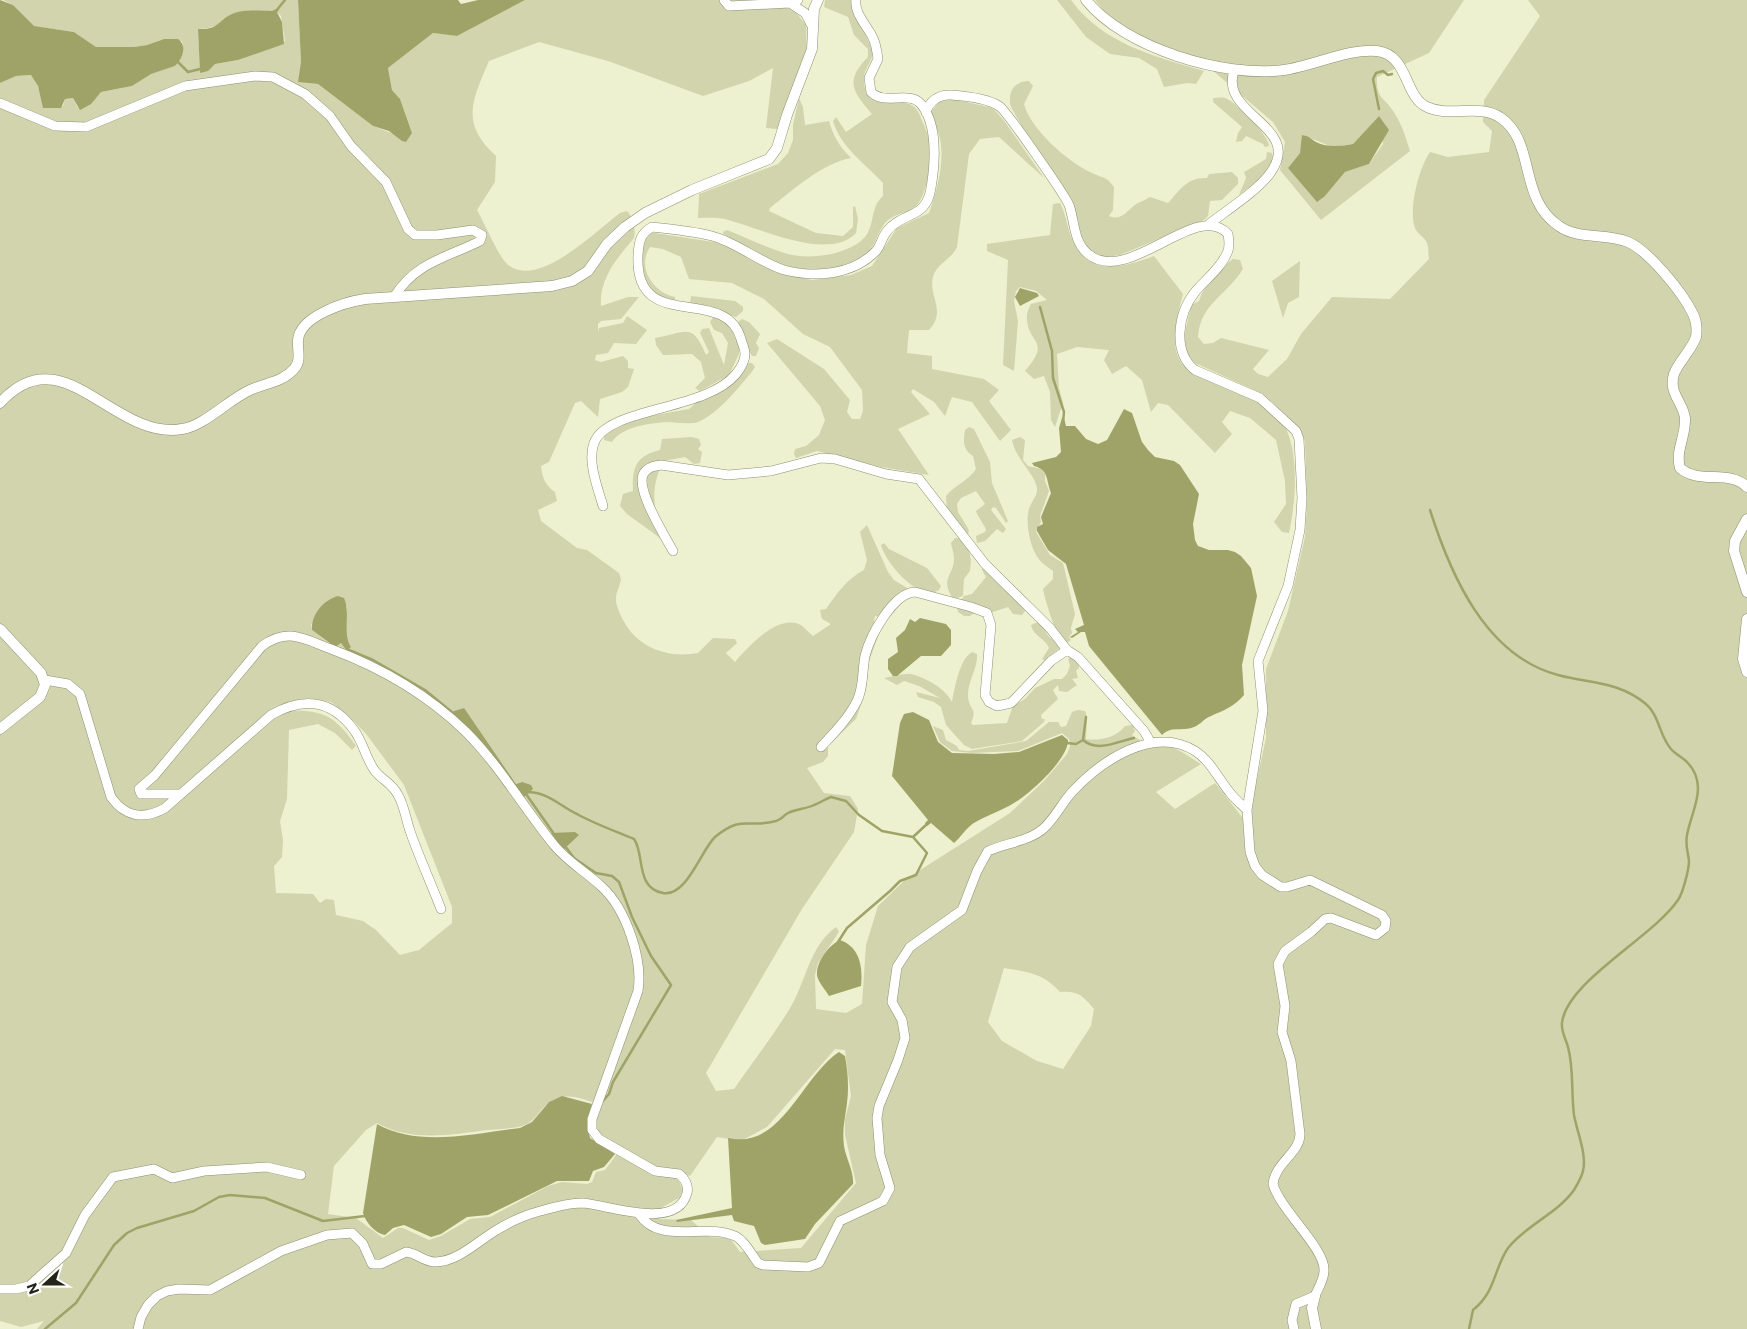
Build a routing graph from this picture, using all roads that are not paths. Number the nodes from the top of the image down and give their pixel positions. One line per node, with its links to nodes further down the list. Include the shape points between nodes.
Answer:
1 (724, 0): 5 (street, via 729,6)
2 (818, 0): 6 (street)
3 (856, 0): 9 (street, via 878,59 869,78 871,92 882,98 914,99)
4 (1086, 0): 7 (street, via 1123,32 1196,61)
5 (794, 2): 6 (street)
6 (813, 28): 10 (street, via 806,70 777,148 769,159)
7 (1234, 71): 11 (street, via 1234,94 1268,127 1276,145 1276,164 1263,182); 15 (street, via 1284,70 1353,53 1378,51 1398,63 1413,94 1426,107 1489,112 1510,126 1518,139 1529,182 1542,211 1559,227 1574,233 1626,241 1642,250 1694,314 1696,337 1677,366 1672,383 1674,396 1685,415 1677,452 1680,468 1701,478 1729,479)
8 (0, 103): 13 (street, via 55,126 86,127 185,86 255,76 286,82 330,116 351,146 386,182 408,229 415,235 473,230 482,235 480,241 426,264 401,286)
9 (926, 113): 11 (street, via 933,100 946,95 999,106 1064,197 1078,239 1096,259 1121,260); 12 (street, via 936,149 927,204 887,230 878,249 864,262 846,271 784,270 713,236)
10 (645, 213): 12 (street); 13 (street, via 607,244 588,271 572,281 552,286)
11 (1209, 224): 29 (street, via 1228,234 1228,252 1188,303 1180,339 1184,357 1199,372 1260,398 1296,431 1300,447 1300,530 1288,586 1258,661 1263,711)
12 (652, 227): 16 (street, via 644,231 639,240 639,277 644,289 654,299 666,304 708,311 729,319 739,332 745,354 741,368 723,386 692,401 611,425 598,436 592,454)
13 (394, 297): 14 (street, via 354,301 322,313 301,328 298,364 293,370 232,400 188,428 152,427 57,379 25,383)
14 (0, 403)
15 (1747, 486)
16 (603, 506)
17 (1747, 519): 19 (street, via 1735,541 1734,551)
18 (673, 551): 22 (street, via 642,487 641,478 651,467 661,465 728,475 771,471 821,458 919,479 985,564 1050,628)
19 (1747, 592)
20 (1747, 619): 23 (street, via 1743,659)
21 (0, 629): 24 (street, via 28,656)
22 (1067, 650): 26 (street, via 1078,657 1144,731); 27 (street, via 1051,661 1011,703 997,706 985,695 991,625 987,613 915,592 907,593 898,599 871,640 857,700 850,714)
23 (1747, 672)
24 (45, 680): 25 (street, via 40,697); 28 (street, via 68,684 80,694 112,797 118,806 135,816 145,816 164,808)
25 (0, 729)
26 (1151, 744): 29 (street, via 1172,742 1197,752 1231,795); 32 (street, via 1128,750 1103,764 1072,793 1045,828 988,851 962,910 910,947 902,957 892,995 905,1038 877,1118 880,1155 889,1181 888,1194 883,1200 840,1221 819,1263 808,1267 763,1265 736,1236 662,1230 651,1226)
27 (821, 748)
28 (180, 794): 30 (street, via 271,715 301,703 320,704 339,714 355,731 376,772 390,781 399,796); 32 (street, via 141,794 139,789 155,775 262,646 279,636 286,634 300,638 369,663 442,710 488,757 562,855 610,894 632,939 640,966 638,991 592,1119 592,1130 600,1139 655,1170 679,1174 688,1184 686,1198 674,1208 657,1214)
29 (1248, 810): 34 (street, via 1252,858 1269,881 1287,887 1310,880 1382,915 1386,921 1385,928 1376,935 1331,918 1325,919 1285,951 1278,964 1285,1006 1282,1032 1289,1053 1300,1134 1298,1143 1274,1176 1273,1184 1281,1202 1324,1264)
30 (441, 909)
31 (301, 1175): 33 (street, via 267,1166 204,1171 172,1178 154,1169 113,1177 85,1215 66,1253 29,1286)
32 (639, 1214): 35 (street, via 580,1203 536,1212 496,1230 464,1252 436,1262 406,1252 381,1264 372,1264 363,1244 352,1233 327,1235 281,1251 210,1290 179,1289 162,1294 148,1305)
33 (0, 1289)
34 (1315, 1296): 36 (street, via 1296,1304 1292,1320); 37 (street, via 1312,1308)
35 (138, 1329)
36 (1294, 1329)
37 (1316, 1329)

